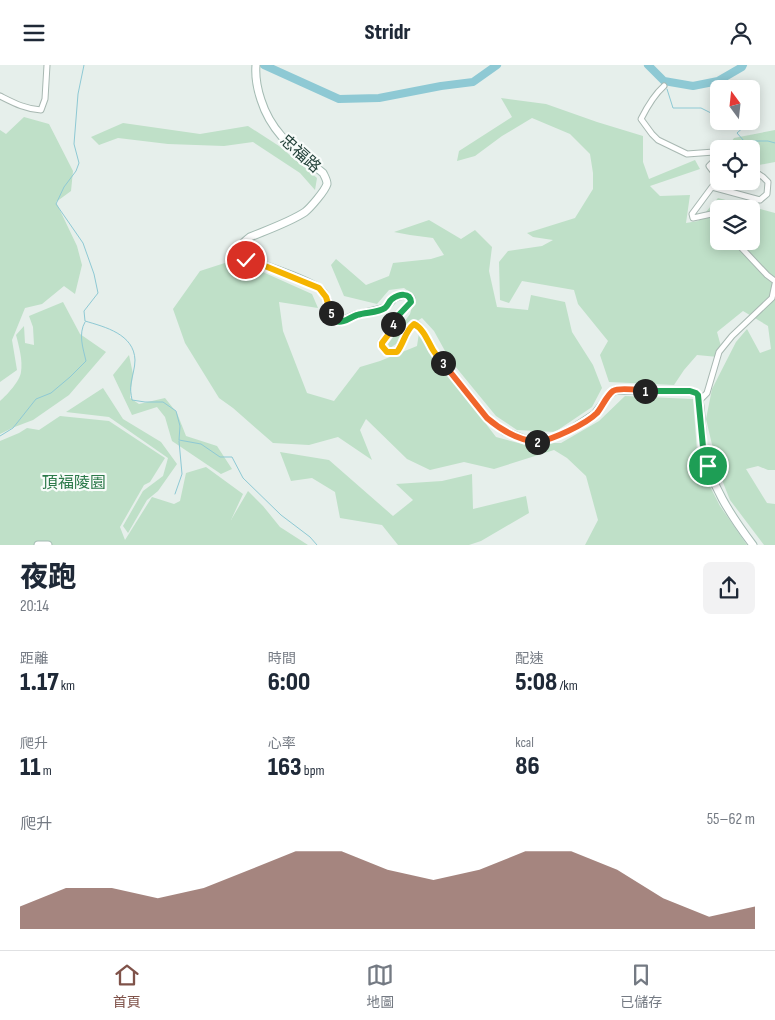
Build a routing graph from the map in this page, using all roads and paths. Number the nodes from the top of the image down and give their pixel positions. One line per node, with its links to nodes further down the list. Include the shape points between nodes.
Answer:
1 (48, 65): 4 (street, via 41,110 18,105)
2 (256, 68): 11 (street, 忠福路, via 256,83 266,116 290,146 323,173 327,183 306,211 244,241 241,248 242,257 246,260 319,288 326,297 333,319 339,322 385,308 399,295 408,296 411,302 395,319 382,343 384,349 397,352 410,328 417,325 434,352 487,418 504,431 529,441 545,441 572,429 596,414 616,390 690,391 696,393)
3 (664, 86): 5 (street, via 641,119 658,140 687,153)
4 (0, 96)
5 (710, 152)
6 (760, 175): 7 (street, via 768,182 767,194 760,200)
7 (728, 191): 8 (street, via 712,187 692,214 693,218)
8 (710, 214)
9 (743, 250): 10 (street)
10 (775, 282): 11 (street, via 772,298 719,352 707,393)
11 (700, 400): 14 (street, via 703,447 708,466 717,489)
12 (38, 545): 13 (street)
13 (48, 545)
14 (753, 545)

